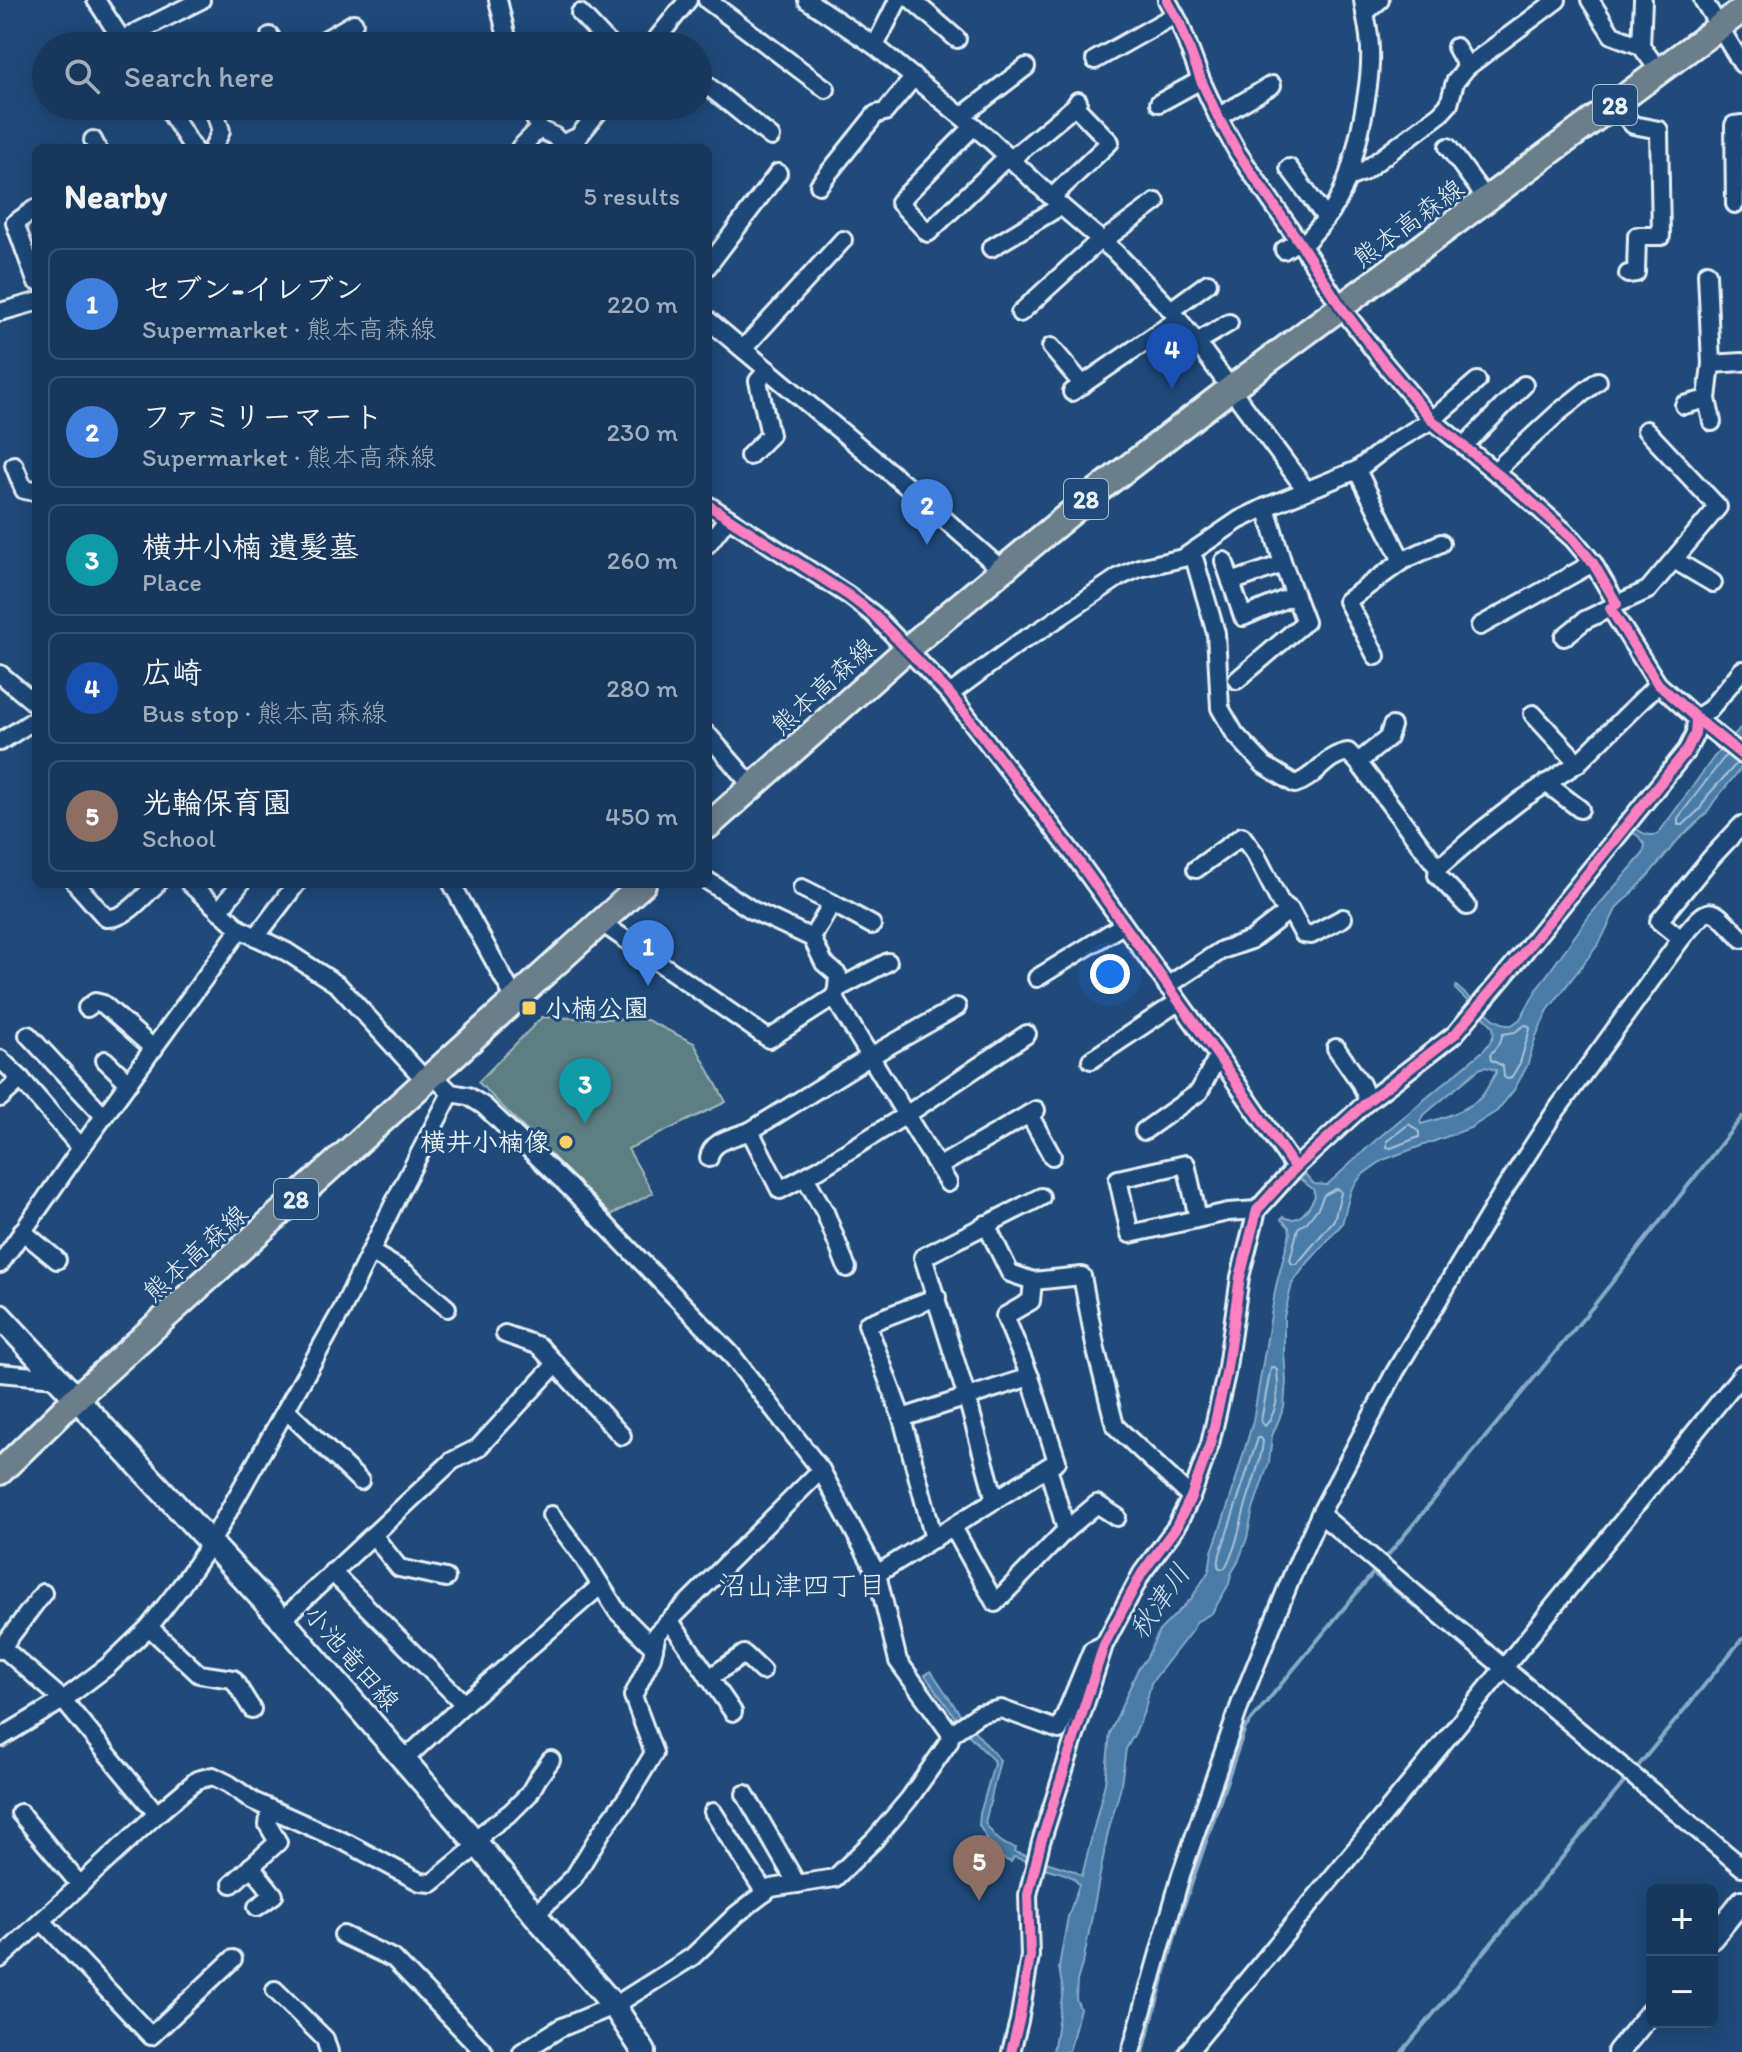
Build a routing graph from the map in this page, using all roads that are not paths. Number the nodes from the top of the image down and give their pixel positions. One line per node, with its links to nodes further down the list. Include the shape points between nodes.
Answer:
1 (96, 0): 20 (street)
2 (201, 0): 21 (street)
3 (498, 0): 23 (street)
4 (688, 0): 25 (street)
5 (707, 0): 39 (street)
6 (807, 0): 27 (street)
7 (898, 0): 27 (street)
8 (912, 0): 26 (street)
9 (1380, 0): 14 (street)
10 (1557, 0): 33 (street)
11 (1590, 0): 28 (street, via 1612,35)
12 (1643, 0): 28 (street)
13 (1703, 0): 19 (street)
14 (1364, 6): 60 (street, via 1371,65)
15 (1171, 7): 30 (street); 36 (street)
16 (1742, 10): 19 (main road, 熊本高森線 / 28)
17 (580, 13): 24 (street)
18 (354, 23): 22 (street)
19 (1719, 28): 31 (street); 34 (main road, 熊本高森線 / 28)
20 (116, 32)
21 (143, 32)
22 (338, 32)
23 (506, 32)
24 (598, 32)
25 (664, 32)
26 (957, 39)
27 (875, 46): 35 (street)
28 (1641, 46): 34 (street)
29 (1456, 47): 33 (street)
30 (1095, 60)
31 (1742, 64)
32 (1026, 67): 47 (street)
33 (1467, 67): 60 (street, via 1440,114)
34 (1660, 72): 41 (main road, 熊本高森線 / 28)
35 (914, 77): 47 (street); 61 (street, via 885,112 876,114)
36 (1201, 80): 40 (street); 42 (street)
37 (1272, 85): 42 (street)
38 (712, 89): 50 (street)
39 (826, 89)
40 (1159, 103)
41 (1615, 105): 62 (main road, 熊本高森線 / 28); 75 (street, via 1633,125 1659,130 1661,236 1637,236 1636,273)
42 (1218, 117): 70 (street)
43 (173, 120): 51 (street)
44 (217, 120): 52 (street, via 221,131)
45 (535, 120): 49 (street)
46 (592, 120): 55 (street)
47 (968, 121): 57 (street); 57 (street, via 899,202 928,233)
48 (1742, 124): 65 (street, via 1734,125)
49 (539, 129): 53 (street); 54 (street)
50 (771, 137)
51 (185, 144)
52 (215, 144)
53 (524, 144)
54 (561, 144)
55 (566, 144)
56 (1448, 147): 62 (street)
57 (1010, 158): 63 (street); 63 (street, via 1076,104 1110,142)
58 (1289, 168): 67 (street)
59 (778, 173): 72 (street)
60 (1348, 178): 67 (street)
61 (819, 185)
62 (1487, 200): 78 (main road, 熊本高森線 / 28)
63 (1057, 202): 69 (street); 71 (street)
64 (1156, 202): 69 (street)
65 (1735, 204)
66 (32, 211): 73 (street, via 15,223)
67 (1326, 218): 70 (street)
68 (843, 240): 86 (street)
69 (1102, 240): 80 (street); 81 (street)
70 (1295, 245): 78 (street)
71 (991, 248)
72 (712, 261)
73 (32, 270)
74 (1707, 273): 88 (street)
75 (1628, 274)
76 (1208, 283): 81 (street)
77 (32, 303): 79 (street)
78 (1341, 307): 93 (main road, 熊本高森線 / 28); 96 (street)
79 (0, 312)
80 (1020, 313)
81 (1174, 315): 84 (street); 85 (street, via 1078,389)
82 (712, 323): 86 (street)
83 (1229, 323): 84 (street)
84 (1197, 342): 93 (street)
85 (1051, 347)
86 (743, 349): 89 (street)
87 (1742, 362): 88 (street)
88 (1711, 364): 94 (street)
89 (768, 370): 100 (street, via 758,381 770,435); 117 (street)
90 (1477, 381): 96 (street)
91 (1598, 381): 103 (street)
92 (1524, 385): 99 (street)
93 (1230, 389): 105 (street); 117 (main road, 熊本高森線 / 28)
94 (1707, 399): 95 (street); 97 (street)
95 (1684, 405)
96 (1432, 420): 99 (street); 102 (street)
97 (1712, 422)
98 (1646, 430): 112 (street, via 1718,507)
99 (1464, 446): 103 (street)
100 (749, 456)
101 (13, 466): 104 (street, via 24,490)
102 (1357, 470): 105 (street); 114 (street)
103 (1495, 471): 115 (street)
104 (32, 490)
105 (1306, 490): 106 (street)
106 (1266, 507): 111 (street); 116 (street)
107 (712, 508): 108 (street)
108 (728, 518): 109 (street); 124 (street, via 848,595)
109 (712, 539)
110 (1441, 543): 114 (street)
111 (1191, 554): 130 (street, via 1129,571); 139 (street, via 1216,633 1220,708 1235,734 1270,770 1295,784 1336,754 1348,752)
112 (1674, 560): 119 (street); 121 (street, via 1648,590)
113 (1224, 561): 118 (street)
114 (1402, 561): 125 (street, via 1347,601)
115 (1593, 563): 121 (street); 122 (street)
116 (1283, 564): 118 (street); 120 (street)
117 (1001, 569): 124 (main road, 熊本高森線 / 28)
118 (1231, 582): 120 (street, via 1243,617)
119 (1713, 583)
120 (1295, 595): 128 (street, via 1305,622)
121 (1614, 606): 123 (street); 129 (street)
122 (1480, 626)
123 (1564, 637)
124 (906, 650): 130 (street); 142 (main road, 熊本高森線 / 28)
125 (1376, 656)
126 (1742, 670): 133 (street)
127 (0, 674): 131 (street)
128 (1237, 680)
129 (1658, 684): 133 (street); 140 (street)
130 (950, 694): 163 (street)
131 (32, 701)
132 (1533, 714): 140 (street)
133 (1696, 718): 138 (street); 192 (street, via 1687,750 1455,1034)
134 (32, 722): 137 (street)
135 (1392, 726): 139 (street, via 1386,740)
136 (712, 740): 142 (street)
137 (0, 742)
138 (1742, 755)
139 (1358, 762): 146 (street)
140 (1578, 763): 141 (street)
141 (1546, 783): 143 (street); 146 (street)
142 (753, 787): 144 (main road, 熊本高森線 / 28)
143 (1580, 809)
144 (712, 823)
145 (1742, 825): 168 (street, via 1659,921)
146 (1438, 868): 158 (street, via 1437,875)
147 (1196, 869): 159 (street, via 1242,836 1280,902)
148 (712, 884): 167 (street, via 752,910)
149 (80, 888): 150 (street, via 110,919)
150 (152, 888)
151 (194, 888): 160 (street)
152 (237, 888): 160 (street)
153 (293, 888): 166 (street)
154 (454, 888): 174 (street)
155 (639, 888): 174 (main road, 熊本高森線 / 28)
156 (802, 888): 157 (street)
157 (832, 903): 162 (street); 167 (street)
158 (1467, 906)
159 (1290, 910): 161 (street, via 1307,935); 172 (street, via 1251,940 1222,950)
160 (219, 911): 165 (street)
161 (1343, 918)
162 (872, 925)
163 (1123, 925): 171 (street); 172 (street)
164 (609, 928): 173 (street, via 769,1039)
165 (240, 929): 166 (street); 181 (street)
166 (256, 937): 187 (street, via 338,985)
167 (812, 938): 173 (street, via 824,963 838,975)
168 (1681, 939): 169 (street, via 1708,912 1718,913); 234 (street, via 1501,1195 1395,1372)
169 (1742, 939)
170 (888, 962): 173 (street)
171 (1037, 978)
172 (1167, 986): 175 (street)
173 (836, 993): 182 (street)
174 (516, 1001): 187 (main road, 熊本高森線 / 28)
175 (1178, 1002): 183 (street); 186 (street)
176 (957, 1007): 182 (street)
177 (87, 1008): 181 (street, via 103,1004)
178 (1027, 1034): 193 (street)
179 (28, 1035): 194 (street)
180 (1336, 1048): 192 (street)
181 (154, 1049): 189 (street)
182 (871, 1056): 193 (street); 195 (street)
183 (1218, 1056): 196 (street, via 1199,1092); 201 (street)
184 (0, 1059): 188 (street)
185 (105, 1060): 189 (street)
186 (1091, 1060)
187 (430, 1078): 190 (street); 223 (main road, 熊本高森線 / 28)
188 (21, 1079): 191 (street); 197 (street)
189 (129, 1083): 194 (street)
190 (451, 1093): 209 (street); 229 (street, via 484,1106 570,1188 730,1353)
191 (0, 1098)
192 (1368, 1101): 201 (street)
193 (906, 1115): 200 (street); 202 (street)
194 (104, 1116): 197 (street)
195 (750, 1131): 199 (street, via 715,1145); 202 (street, via 780,1190)
196 (1144, 1131)
197 (81, 1148): 208 (street)
198 (1052, 1156): 200 (street, via 1033,1112)
199 (709, 1158)
200 (938, 1167): 203 (street)
201 (1295, 1168): 205 (street)
202 (805, 1177): 212 (street)
203 (948, 1183)
204 (1041, 1197): 207 (street)
205 (1257, 1210): 206 (street); 232 (street, via 1210,1444)
206 (1198, 1218): 206 (street, via 1130,1234 1118,1179 1186,1164)
207 (986, 1224): 213 (street, via 1010,1273); 214 (street, via 923,1257)
208 (22, 1231): 210 (street); 211 (street)
209 (371, 1252): 215 (street); 225 (street)
210 (57, 1260)
211 (0, 1264)
212 (847, 1268)
213 (1033, 1281): 221 (street, via 1031,1301 1005,1316); 232 (street, via 1082,1276 1115,1426)
214 (937, 1297): 224 (street); 226 (street, via 867,1324)
215 (447, 1308)
216 (0, 1316): 222 (main road, 小池竜田線)
217 (505, 1334): 218 (street, via 539,1346)
218 (556, 1364): 227 (street); 239 (street, via 478,1448 452,1461)
219 (0, 1373): 222 (street)
220 (1742, 1374): 253 (street)
221 (1030, 1377): 224 (street); 228 (street, via 1057,1461)
222 (56, 1378): 223 (main road, 小池竜田線)
223 (76, 1398): 230 (main road, 熊本高森線 / 28); 241 (main road, 小池竜田線)
224 (967, 1398): 226 (street); 233 (street)
225 (286, 1410): 231 (street); 241 (street)
226 (902, 1418): 240 (street)
227 (622, 1436)
228 (1048, 1467): 233 (street); 238 (street)
229 (821, 1470): 243 (street); 248 (street)
230 (0, 1472)
231 (360, 1481)
232 (1191, 1497): 250 (street)
233 (995, 1500): 237 (street)
234 (1320, 1514): 253 (street); 292 (street, via 1241,1702 1181,1875)
235 (551, 1515): 245 (street)
236 (1117, 1517): 238 (street, via 1097,1504)
237 (953, 1527): 238 (street, via 995,1603); 240 (street)
238 (1066, 1530)
239 (373, 1535): 242 (street); 244 (street, via 399,1568)
240 (934, 1539): 243 (street)
241 (210, 1544): 247 (main road, 小池竜田線); 249 (street)
242 (332, 1572): 247 (street); 257 (street)
243 (877, 1574): 260 (street, via 898,1661)
244 (446, 1578)
245 (600, 1586): 251 (street); 257 (street)
246 (43, 1593): 252 (street)
247 (282, 1620): 262 (main road, 小池竜田線)
248 (670, 1621): 251 (street, via 657,1633); 255 (street)
249 (149, 1627): 256 (street); 258 (street, via 199,1674 233,1679)
250 (1104, 1645): 260 (street, via 1092,1650 1059,1730 1001,1709 979,1714); 291 (street, via 1028,1895 1030,1956)
251 (654, 1648): 278 (street, via 633,1696 654,1753 574,1877)
252 (2, 1649): 256 (street)
253 (1503, 1669): 271 (street); 293 (street)
254 (762, 1671): 255 (street, via 744,1654)
255 (709, 1678): 259 (street)
256 (63, 1700): 261 (street); 268 (street)
257 (464, 1704): 262 (street)
258 (252, 1709)
259 (733, 1712)
260 (951, 1734): 273 (street, via 909,1799 865,1849 835,1878)
261 (0, 1738)
262 (404, 1760): 269 (main road, 小池竜田線)
263 (551, 1760): 269 (street, via 529,1794 484,1832)
264 (745, 1794): 273 (street)
265 (270, 1809): 268 (street, via 213,1776 197,1780); 269 (street, via 420,1882 432,1883); 270 (street, via 268,1825 278,1842)
266 (713, 1812): 275 (street)
267 (20, 1813): 274 (street)
268 (157, 1814): 274 (street)
269 (478, 1845): 278 (main road, 小池竜田線)
270 (251, 1866): 272 (street); 277 (street, via 274,1895)
271 (1742, 1867)
272 (232, 1884)
273 (797, 1884): 275 (street)
274 (80, 1885): 279 (street)
275 (765, 1893): 285 (street, via 692,1957)
276 (1742, 1901): 280 (street)
277 (257, 1907)
278 (535, 1915): 285 (main road, 小池竜田線)
279 (42, 1921): 282 (street); 283 (street, via 151,2036)
280 (1718, 1931)
281 (343, 1935): 288 (street, via 394,1959)
282 (0, 1959)
283 (233, 1959)
284 (275, 1990): 287 (street, via 325,2039)
285 (614, 2006): 289 (street, via 560,2028); 290 (main road, 小池竜田線)
286 (1646, 2018): 294 (street)
287 (329, 2052)
288 (484, 2052)
289 (522, 2052)
290 (644, 2052)
291 (1011, 2052)
292 (1131, 2052)
293 (1188, 2052)
294 (1618, 2052)

